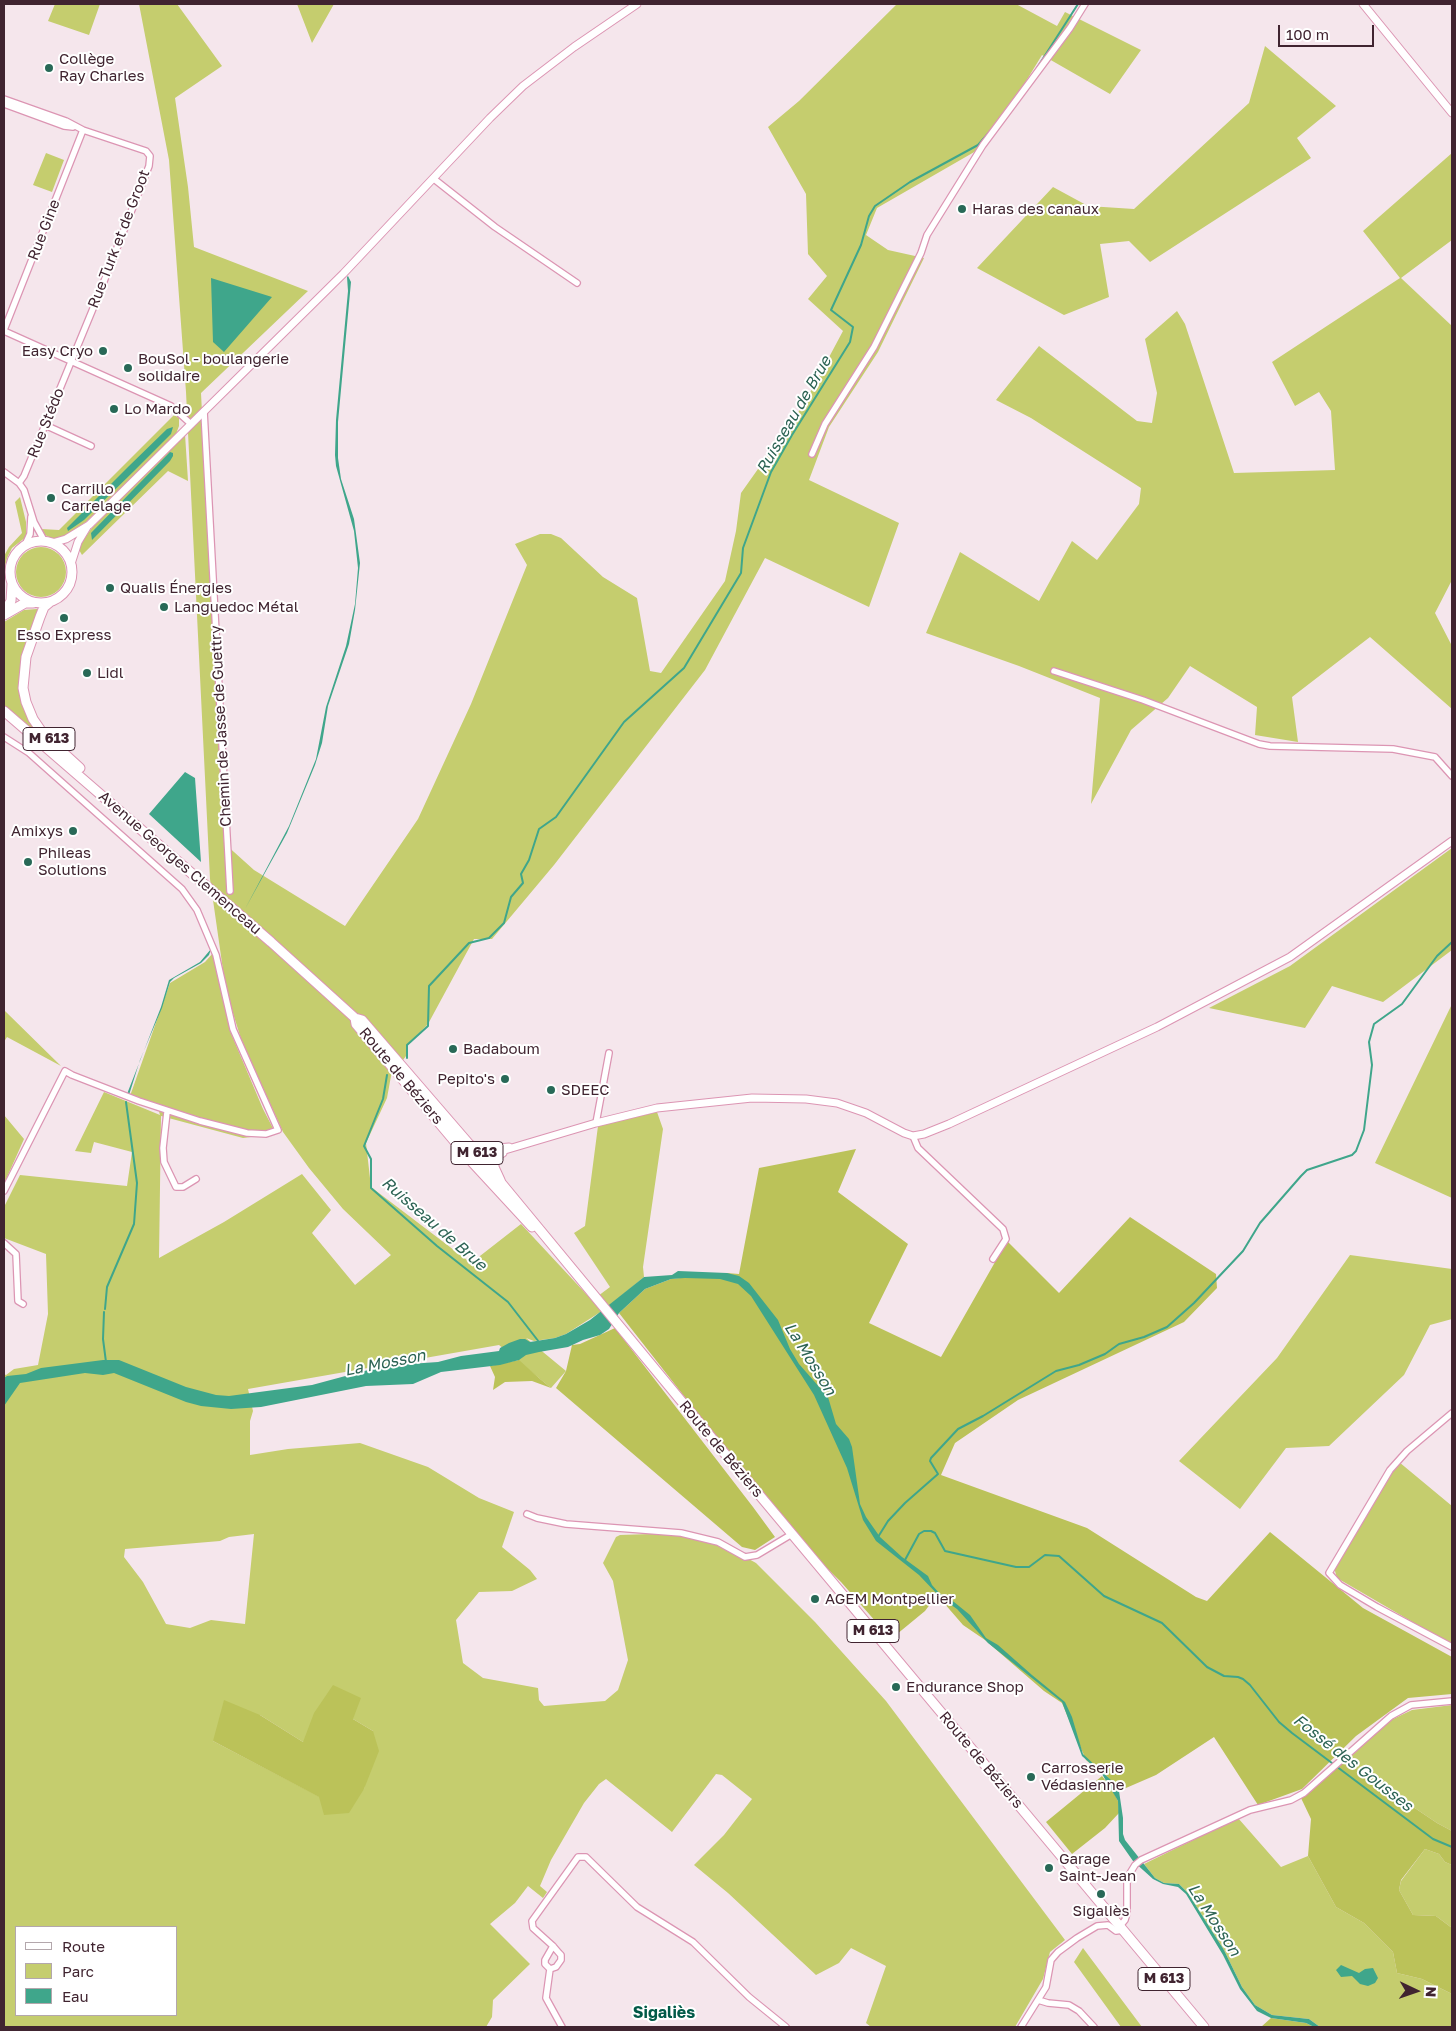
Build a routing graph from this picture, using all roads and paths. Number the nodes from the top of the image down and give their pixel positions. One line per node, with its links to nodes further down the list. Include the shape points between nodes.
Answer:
1 (637, 4): 9 (street, via 523,86)
2 (1085, 4): 17 (street, via 983,145 932,227 874,347 825,424)
3 (1363, 4): 6 (street)
4 (4, 99): 7 (street)
5 (4, 104): 7 (street, via 64,126)
6 (1452, 114)
7 (76, 127): 8 (street)
8 (83, 130): 11 (street, Rue Gine); 12 (street, Rue Turk et de Groot, via 146,151 150,156)
9 (434, 179): 10 (street, via 495,227); 13 (street)
10 (577, 282)
11 (4, 331): 12 (street)
12 (70, 361): 14 (street, via 172,406); 15 (street, Rue Stédo)
13 (204, 412): 14 (street); 36 (street, Chemin de Jasse de Guettry)
14 (191, 424): 21 (street)
15 (44, 425): 16 (street); 19 (street, Rue Stédo)
16 (91, 446)
17 (812, 454)
18 (4, 472): 19 (street)
19 (19, 483): 20 (street)
20 (31, 515): 22 (street, via 39,532); 23 (street, via 30,534)
21 (89, 525): 22 (street, via 66,539); 24 (street, via 75,548)
22 (49, 542): 23 (main road); 24 (main road, via 60,548)
23 (25, 545): 25 (main road, via 14,556)
24 (71, 564): 27 (main road, via 69,584 63,594)
25 (7, 575): 26 (main road)
26 (12, 584): 28 (main road, via 21,596); 29 (main road, via 11,601)
27 (50, 602): 28 (main road); 35 (main road, M 613, via 40,617 23,674 26,702 33,719 44,735)
28 (35, 603): 29 (main road, via 25,603)
29 (4, 614)
30 (1054, 671): 33 (street, via 1143,700 1259,744 1393,749 1435,758)
31 (4, 711): 35 (main road, Avenue Georges Clemenceau / M 613)
32 (4, 737): 39 (street, via 29,753 182,889 197,910 216,954 233,1029 278,1130 266,1134 247,1133)
33 (1452, 776)
34 (1452, 841): 41 (street, via 1290,957 1157,1027 949,1124)
35 (158, 843): 37 (main road, Avenue Georges Clemenceau / M 613)
36 (230, 891)
37 (355, 1018): 42 (main road, Route de Béziers / M 613, via 362,1020); 45 (main road, Route de Béziers / M 613, via 356,1024)
38 (609, 1053): 40 (street)
39 (167, 1112): 46 (street, via 162,1148 167,1170 176,1187 183,1187); 48 (street, via 65,1071)
40 (596, 1123): 41 (street, via 657,1108 752,1098 797,1098 837,1103); 43 (street)
41 (913, 1136): 51 (street, via 918,1148 1004,1229 1006,1239)
42 (469, 1144): 44 (street); 45 (main road, Route de Béziers / M 613)
43 (516, 1146): 44 (street); 45 (street); 47 (street, via 497,1156 495,1162)
44 (485, 1148): 45 (street)
45 (476, 1159): 47 (main road, Route de Béziers / M 613); 50 (main road, Route de Béziers / M 613, via 526,1222)
46 (196, 1179)
47 (506, 1188): 50 (main road, Route de Béziers / M 613)
48 (4, 1192)
49 (4, 1243): 52 (street, via 16,1254 18,1300)
50 (551, 1244): 55 (main road, Route de Béziers / M 613)
51 (993, 1259)
52 (23, 1304)
53 (1452, 1413): 56 (street, via 1390,1470 1329,1573 1340,1584 1377,1607)
54 (527, 1514): 55 (street, via 566,1524 681,1533 718,1542 745,1557 757,1555)
55 (792, 1534): 58 (main road, Route de Béziers / M 613)
56 (1452, 1647)
57 (1452, 1701): 58 (street, via 1411,1706 1391,1716 1304,1793 1291,1800 1250,1810 1141,1860 1127,1878 1127,1913)
58 (1121, 1928): 61 (street, via 1116,1931 1108,1925 1097,1926 1058,1952); 66 (main road, Route de Béziers / M 613)
59 (553, 1946): 60 (street, via 545,1960); 60 (street, via 562,1957 556,1967); 63 (street, via 533,1928 532,1921 578,1857 586,1857 637,1907 697,1945)
60 (550, 1969): 62 (street, via 547,2003)
61 (1038, 2000): 64 (street); 65 (street, via 1069,2005)
62 (562, 2027)
63 (785, 2027)
64 (1021, 2027)
65 (1094, 2027)
66 (1204, 2027)

